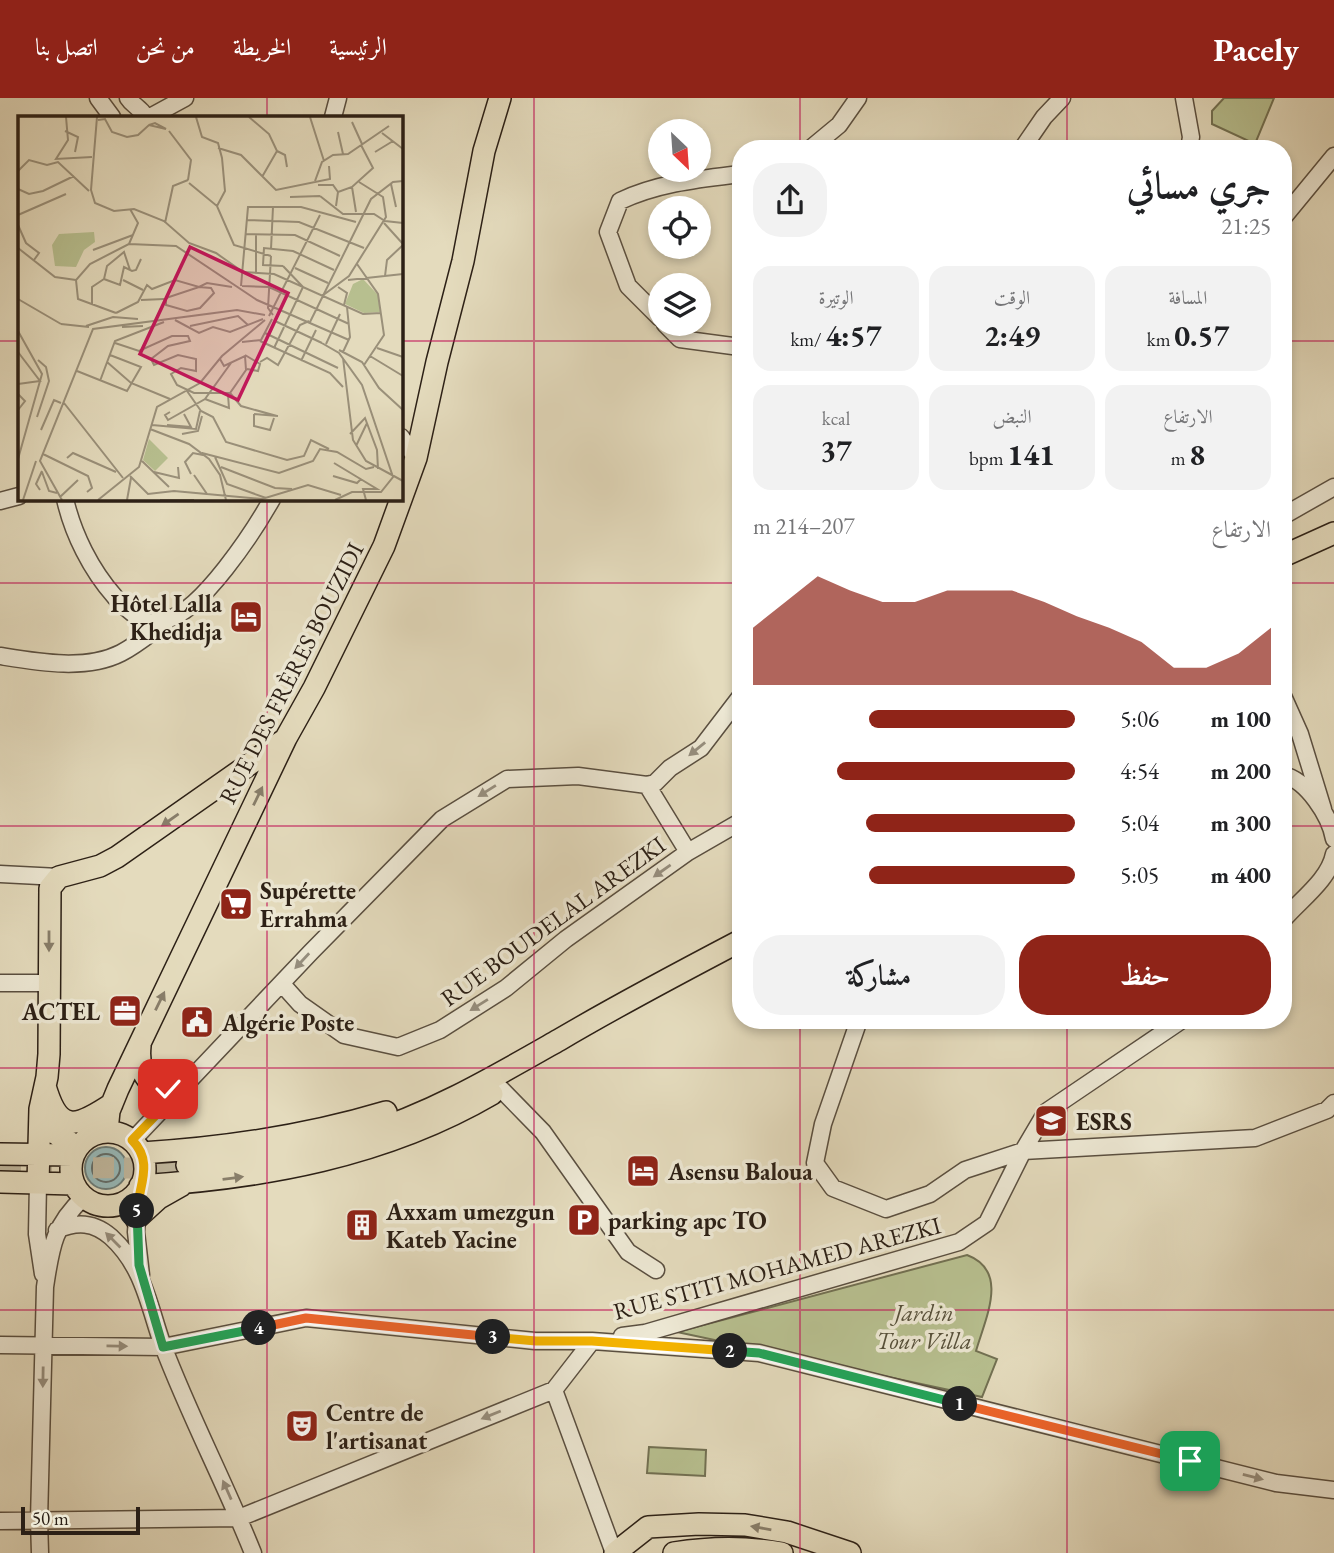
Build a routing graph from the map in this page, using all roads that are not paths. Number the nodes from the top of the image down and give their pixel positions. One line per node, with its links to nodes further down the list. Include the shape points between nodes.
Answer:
1 (98, 98): 9 (street)
2 (128, 98): 10 (street)
3 (185, 98): 11 (street)
4 (338, 98): 12 (street)
5 (500, 98): 23 (main road, RUE DES FRÈRES BOUZIDI, via 484,151)
6 (858, 98): 13 (street, via 839,125)
7 (1062, 98): 14 (street)
8 (1184, 98): 15 (street)
9 (110, 116)
10 (147, 116)
11 (150, 116)
12 (333, 116)
13 (821, 140)
14 (1027, 140)
15 (1190, 140)
16 (1334, 156): 18 (street)
17 (732, 175): 19 (street, via 644,190 620,201 608,232 628,286)
18 (1292, 207)
19 (648, 306)
20 (677, 336): 21 (street)
21 (732, 346)
22 (402, 438): 23 (street)
23 (416, 458): 26 (main road, RUE DES FRÈRES BOUZIDI)
24 (1334, 487): 31 (street)
25 (18, 496): 30 (street)
26 (402, 496)
27 (65, 500): 37 (street, via 79,541 116,598 145,622)
28 (271, 500): 37 (street, via 204,596)
29 (401, 500): 41 (main road, RUE DES FRÈRES BOUZIDI, via 384,546)
30 (0, 501)
31 (1292, 511)
32 (1334, 523): 34 (main road)
33 (1334, 533): 34 (main road)
34 (1311, 542): 35 (main road); 36 (main road)
35 (1334, 542)
36 (1292, 552)
37 (168, 620): 38 (street, via 110,658 82,663)
38 (0, 656)
39 (732, 707): 43 (street, one-way to 43, via 701,748)
40 (1292, 716): 44 (street)
41 (286, 738): 50 (main road, one-way to 50, via 109,862); 58 (main road, RUE DES FRÈRES BOUZIDI, one-way to 41)
42 (1292, 777): 44 (street)
43 (647, 785): 47 (street); 55 (street, one-way to 55, via 578,776 507,779 442,819)
44 (1323, 809): 46 (street)
45 (732, 827): 47 (street, RUE BOUDELAL AREZKI)
46 (1334, 839)
47 (688, 852): 55 (street, RUE BOUDELAL AREZKI, one-way to 55, via 506,988 440,1030 398,1047 344,1035 300,1004)
48 (1334, 854): 51 (street, via 1313,889)
49 (0, 874): 50 (street)
50 (59, 877): 54 (main road, one-way to 54, via 50,888)
51 (1292, 911)
52 (732, 945): 59 (main road)
53 (0, 983): 54 (street)
54 (49, 983): 60 (main road)
55 (282, 984): 61 (street)
56 (856, 1029): 69 (street, via 815,1163 833,1188 886,1209 930,1194 965,1170)
57 (1169, 1029): 69 (street, RUE STITI MOHAMED AREZKI, via 1046,1112)
58 (141, 1041): 61 (main road, via 140,1066 147,1079 168,1089); 64 (main road, RUE DES FRÈRES BOUZIDI)
59 (516, 1066): 62 (main road); 67 (main road, via 483,1072 410,1104 337,1126 232,1146); 72 (main road, via 424,1111 359,1136)
60 (45, 1086): 64 (main road, via 53,1109 69,1122 84,1122); 65 (main road)
61 (184, 1086): 67 (street)
62 (500, 1088): 72 (main road, one-way to 62, via 268,1173 305,1166 389,1142 448,1118); 79 (street, via 543,1132 628,1252)
63 (1334, 1103): 69 (street, via 1327,1111 1255,1138)
64 (111, 1104): 66 (main road, RUE DES FRÈRES BOUZIDI)
65 (40, 1109): 68 (main road, via 50,1130); 71 (main road)
66 (107, 1131): 67 (main road); 68 (main road, via 90,1135)
67 (137, 1147): 75 (main road, via 145,1167)
68 (75, 1151): 71 (main road); 76 (main road, via 71,1175)
69 (1023, 1151): 82 (street, RUE STITI MOHAMED AREZKI, via 987,1223 959,1242 645,1333)
70 (0, 1154): 71 (main road)
71 (39, 1155): 74 (main road)
72 (186, 1174): 75 (main road); 77 (main road)
73 (0, 1182): 74 (main road)
74 (38, 1183): 76 (main road); 81 (street, via 37,1246)
75 (140, 1188): 76 (main road, via 128,1200 113,1205 98,1205); 77 (street)
76 (79, 1191): 78 (street)
77 (136, 1219): 80 (street)
78 (57, 1230): 80 (street, one-way to 78, via 102,1230 79,1223); 81 (street)
79 (656, 1270)
80 (143, 1280): 85 (street)
81 (45, 1287): 84 (street)
82 (592, 1341): 85 (street, via 536,1341 306,1318); 86 (street); 87 (street, one-way to 87, via 759,1353 1276,1483)
83 (0, 1345): 84 (street)
84 (44, 1345): 85 (street, one-way to 85); 89 (street, one-way to 89)
85 (163, 1347): 88 (street, one-way to 85)
86 (554, 1390): 88 (street, one-way to 88); 93 (street)
87 (1334, 1490)
88 (239, 1518): 89 (street); 92 (street)
89 (39, 1520): 90 (street); 91 (street)
90 (0, 1521)
91 (40, 1553)
92 (253, 1553)
93 (615, 1553): 96 (main road, one-way to 93, via 787,1532 699,1524 648,1527)
94 (674, 1553): 95 (main road, via 746,1547)
95 (782, 1553)
96 (850, 1553)

